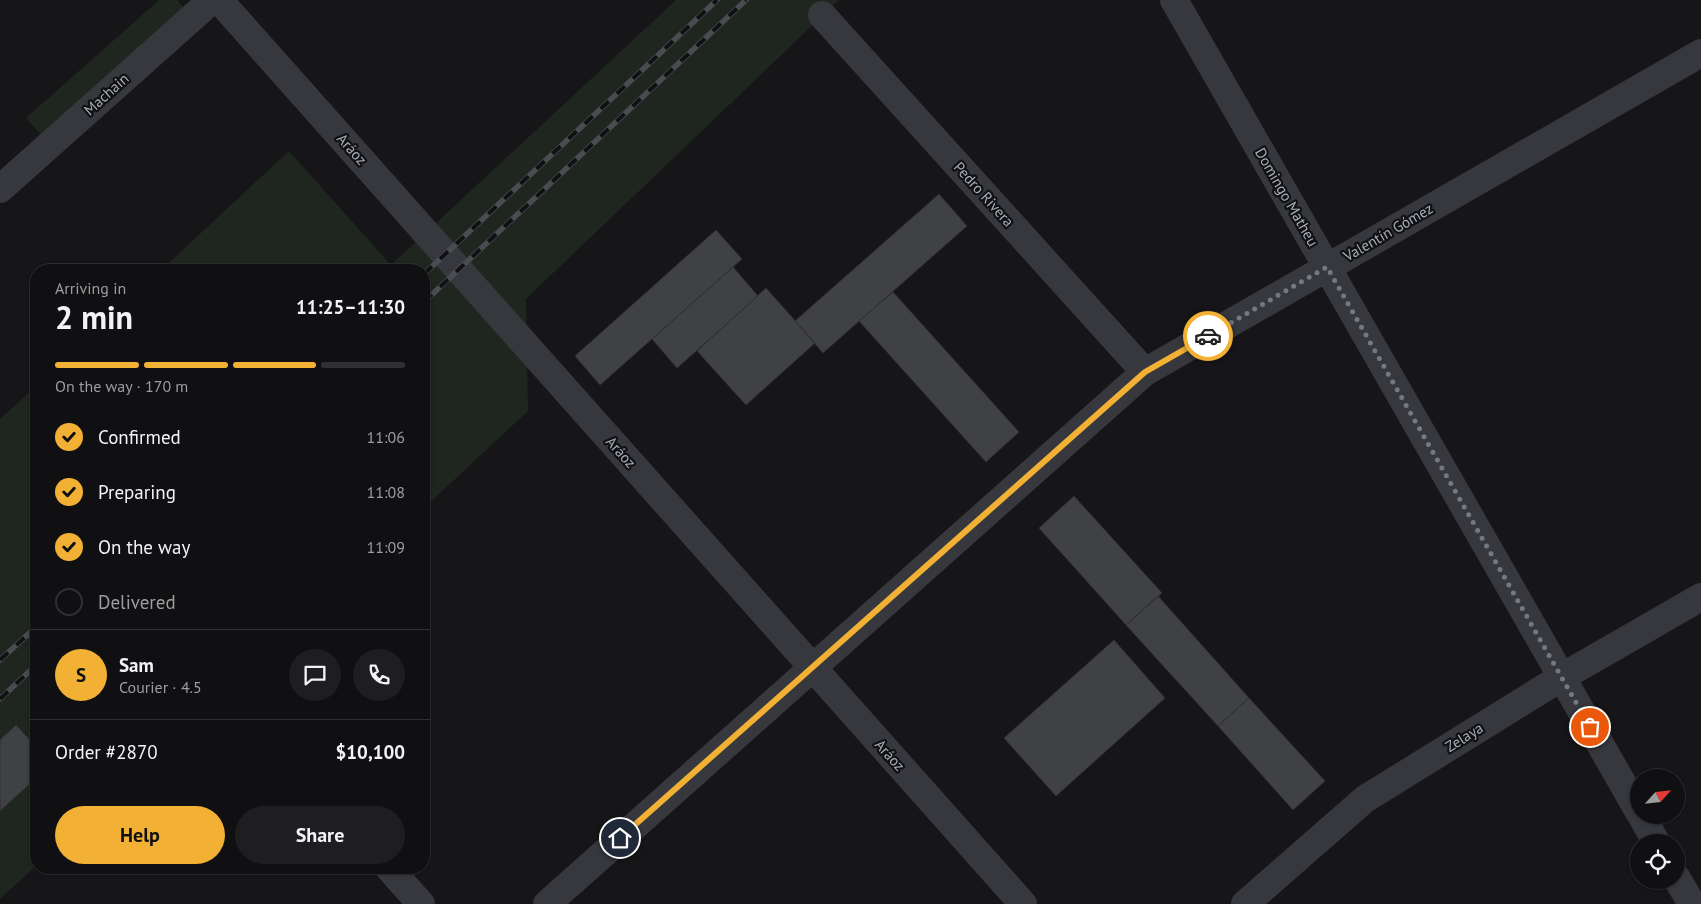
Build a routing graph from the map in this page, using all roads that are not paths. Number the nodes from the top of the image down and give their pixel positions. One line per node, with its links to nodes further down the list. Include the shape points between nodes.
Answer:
1 (212, 0): 6 (street, Machain)
2 (219, 0): 10 (street, Aráoz)
3 (1174, 0): 7 (street, Domingo Matheu)
4 (822, 15): 8 (street, Pedro Rivera)
5 (1701, 52): 7 (street, Valentín Gómez)
6 (0, 189)
7 (1327, 267): 8 (street, Valentín Gómez); 11 (street, Domingo Matheu)
8 (1145, 372): 10 (street, Valentín Gómez)
9 (1701, 597): 11 (street, Zelaya)
10 (813, 668): 16 (street, Valentín Gómez); 17 (street, Aráoz)
11 (1562, 677): 12 (street, Domingo Matheu); 18 (street, Zelaya, via 1365,799)
12 (1630, 796)
13 (394, 874): 15 (street)
14 (1683, 889): 19 (street)
15 (421, 904)
16 (546, 904)
17 (1023, 904)
18 (1245, 904)
19 (1692, 904)

